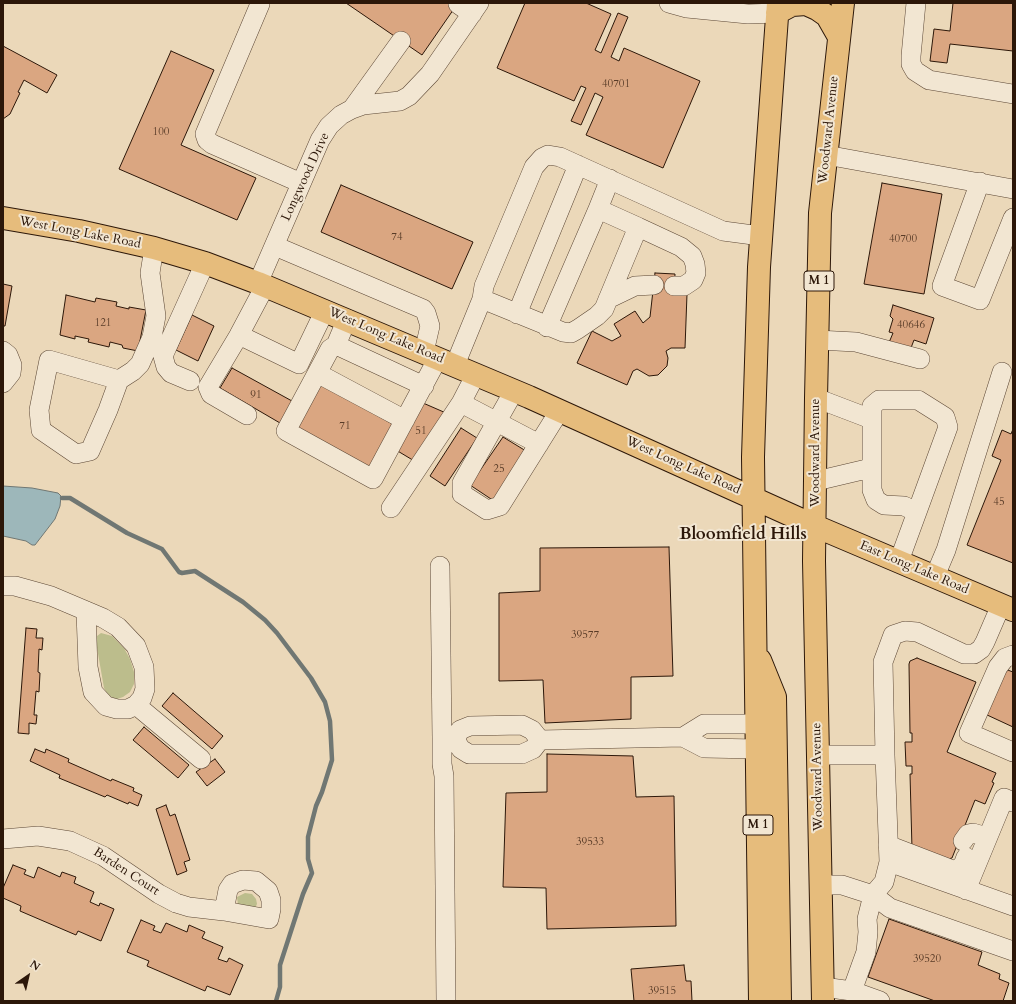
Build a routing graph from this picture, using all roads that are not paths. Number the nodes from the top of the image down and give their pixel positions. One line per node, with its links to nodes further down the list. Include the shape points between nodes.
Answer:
1 (669, 3): 6 (street, via 687,8 748,14)
2 (843, 3): 7 (main road, Woodward Avenue / M 1)
3 (916, 3): 9 (street, via 911,56 911,64 915,71 929,80)
4 (260, 4): 15 (street, via 205,134 212,144 250,168)
5 (469, 7): 10 (street, Longwood Drive, via 430,74 409,96 400,101 363,105)
6 (777, 8): 7 (main road, via 806,4 827,16); 21 (main road, M 1)
7 (839, 36): 11 (main road, Woodward Avenue / M 1)
8 (400, 41): 10 (street)
9 (1013, 94)
10 (352, 109): 15 (street, Longwood Drive, via 335,120 324,132)
11 (826, 155): 14 (street); 35 (main road, Woodward Avenue / M 1, via 820,213)
12 (578, 165): 13 (street); 28 (street, via 555,155 548,155 538,162 484,286); 31 (street)
13 (610, 179): 17 (street); 21 (street, via 723,231)
14 (980, 182): 16 (street); 19 (street, via 942,286 980,300)
15 (302, 183): 22 (street, Longwood Drive)
16 (1013, 189)
17 (598, 209): 20 (street); 33 (street)
18 (3, 218): 23 (main road, West Long Lake Road, via 79,231)
19 (1013, 218)
20 (638, 227): 27 (street, via 681,247 692,256 696,264 693,280 684,286); 29 (street)
21 (761, 236): 58 (main road, M 1, via 753,457)
22 (275, 246): 25 (street, Longwood Drive); 38 (street, via 423,309)
23 (154, 248): 24 (main road, West Long Lake Road); 43 (street, via 150,273 156,316 154,328 140,364)
24 (205, 263): 25 (main road, West Long Lake Road); 44 (street, via 163,356 166,368 171,373)
25 (262, 284): 30 (main road, West Long Lake Road); 34 (street, Longwood Drive)
26 (654, 285): 29 (street, via 635,286)
27 (674, 286)
28 (482, 299): 31 (street); 38 (street)
29 (608, 299): 33 (street, via 604,308 578,330 571,333)
30 (325, 310): 32 (main road, West Long Lake Road); 34 (street, via 299,364)
31 (517, 314): 33 (street)
32 (347, 319): 36 (street); 38 (main road, West Long Lake Road)
33 (547, 327)
34 (239, 335): 51 (street, Longwood Drive, via 208,387 211,394)
35 (818, 340): 39 (street, via 856,342); 48 (main road, Woodward Avenue / M 1)
36 (336, 345): 41 (street, via 330,349); 46 (street)
37 (3, 351): 45 (street, via 8,355 12,366 11,373)
38 (439, 358): 42 (main road, West Long Lake Road); 46 (street)
39 (920, 359)
40 (1002, 372): 64 (street, via 946,550)
41 (317, 373): 53 (street); 53 (street, via 286,430 372,479)
42 (476, 374): 47 (main road, West Long Lake Road); 49 (street)
43 (119, 380): 43 (street, via 90,451 76,454 41,430 38,410 49,360)
44 (190, 381)
45 (3, 383)
46 (424, 386): 53 (street)
47 (514, 391): 50 (main road, West Long Lake Road); 54 (street)
48 (816, 398): 52 (street); 57 (main road, Woodward Avenue / M 1)
49 (461, 403): 54 (street); 59 (street)
50 (560, 410): 55 (street); 58 (main road, West Long Lake Road)
51 (247, 415)
52 (871, 419): 56 (street); 60 (street, via 872,406 879,400 918,400 945,417 948,427)
53 (405, 420)
54 (497, 424): 55 (street); 55 (street, via 462,482 462,494 487,510 500,506)
55 (539, 444)
56 (871, 468): 57 (street); 60 (street, via 872,490 876,500 884,505 904,506)
57 (816, 481): 61 (main road, Woodward Avenue / M 1)
58 (754, 498): 61 (main road, West Long Lake Road); 68 (main road, M 1)
59 (391, 508)
60 (917, 512): 62 (street)
61 (815, 526): 62 (main road, East Long Lake Road); 77 (main road, Woodward Avenue / M 1)
62 (899, 561): 64 (main road, East Long Lake Road)
63 (440, 566): 73 (street)
64 (935, 576): 66 (main road, East Long Lake Road)
65 (3, 586): 67 (street, via 15,586 51,596)
66 (1007, 608): 78 (street, via 981,649 974,654 964,654 917,632 905,631 893,635 883,662)
67 (86, 612): 70 (street, via 118,627 136,646 146,679 142,698); 70 (street, via 88,667 93,692 106,706 128,709)
68 (756, 650): 71 (main road, M 1); 94 (main road, via 775,697)
69 (1013, 655): 76 (street, via 1005,658 998,667 969,733)
70 (136, 705): 79 (street)
71 (757, 724): 72 (street, via 704,724); 75 (main road, M 1)
72 (683, 737): 74 (street); 75 (street, via 704,748)
73 (448, 739): 74 (street, via 470,726 522,725 532,730); 74 (street, via 469,754 522,754 533,748); 92 (street, via 442,764)
74 (540, 740)
75 (757, 749): 93 (main road, M 1)
76 (1013, 752)
77 (818, 755): 78 (street); 84 (main road, Woodward Avenue / M 1)
78 (885, 755): 83 (street)
79 (201, 759)
80 (1013, 802): 82 (street, via 1004,798)
81 (3, 839): 88 (street, Barden Court, via 38,836 70,841 103,856 176,903)
82 (971, 844): 83 (street, via 963,865 953,870); 85 (street)
83 (889, 854): 85 (street); 86 (street, via 884,882)
84 (820, 886): 86 (street, via 842,885); 91 (main road, Woodward Avenue / M 1)
85 (966, 890): 87 (street)
86 (873, 895): 89 (street, via 890,908); 90 (street, via 867,919 866,952)
87 (1013, 906)
88 (224, 911)
89 (1013, 951)
90 (852, 991): 91 (street); 95 (street)
91 (823, 994)
92 (446, 1001)
93 (760, 1001)
94 (780, 1001)
95 (880, 1001)

